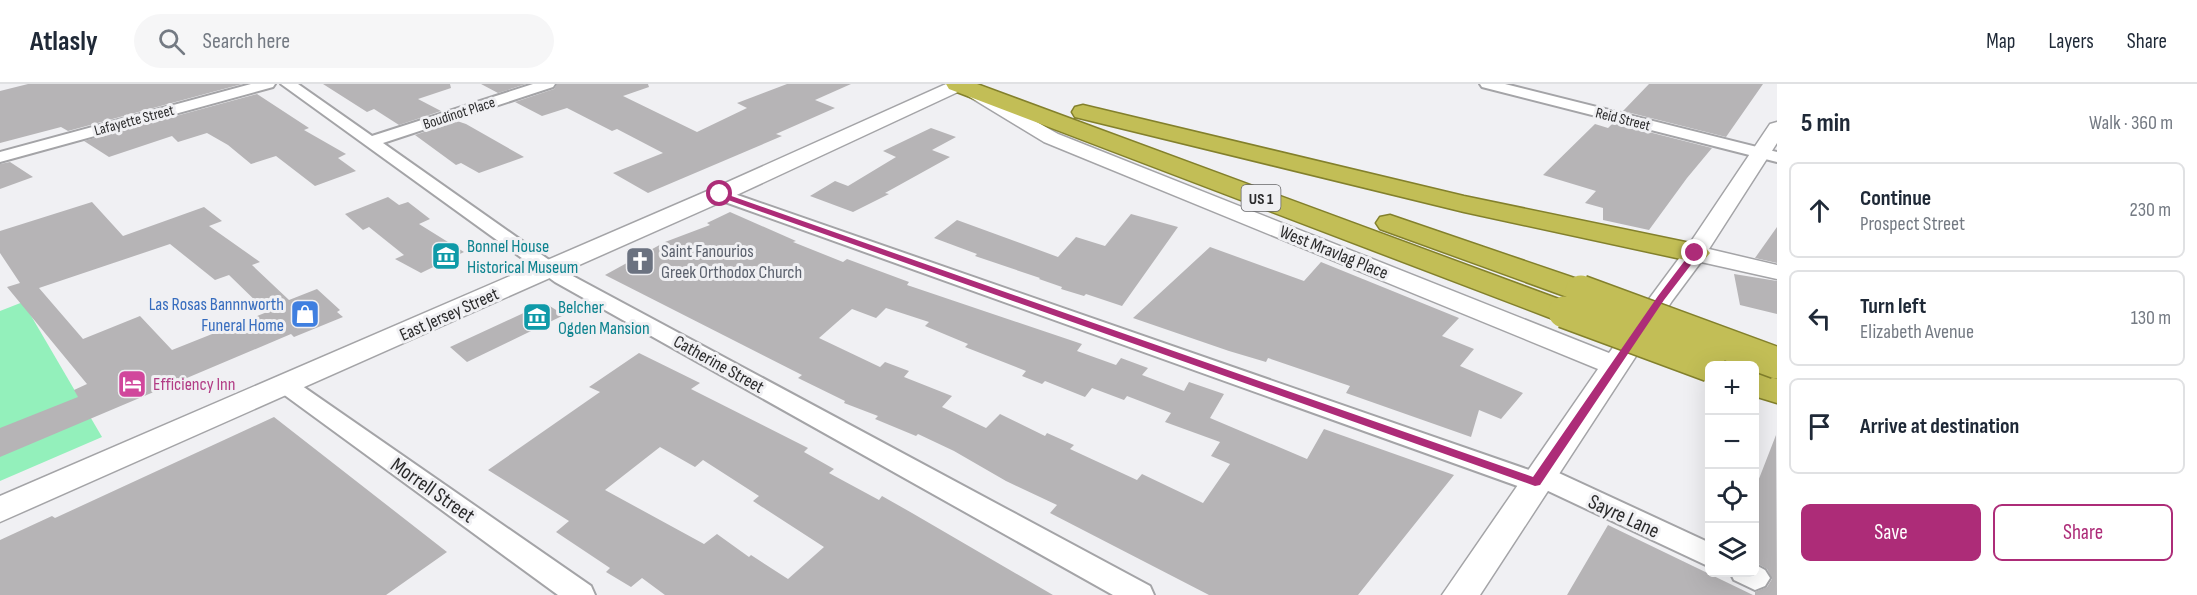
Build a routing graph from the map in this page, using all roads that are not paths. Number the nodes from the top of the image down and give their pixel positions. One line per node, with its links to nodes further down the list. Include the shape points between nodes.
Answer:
1 (268, 84): 11 (street, Lafayette Street)
2 (288, 84): 9 (street, Catherine Street)
3 (548, 84): 9 (street, Boudinot Place)
4 (959, 84): 12 (street, East Jersey Street); 16 (highway, US 1); 19 (street, West Mravlag Place, via 1051,138)
5 (1002, 84): 7 (highway, US 1)
6 (1487, 84): 10 (street, Reid Street)
7 (1074, 110): 13 (highway, via 1464,204); 16 (highway, US 1)
8 (1777, 128): 10 (street)
9 (370, 142): 14 (street, Catherine Street)
10 (1769, 155): 13 (street)
11 (0, 157)
12 (720, 194): 14 (street, East Jersey Street); 23 (street, Sayre Lane)
13 (1695, 253): 15 (street); 19 (street)
14 (552, 269): 21 (street, East Jersey Street); 27 (street, Catherine Street, via 562,278)
15 (1777, 272)
16 (1572, 301): 17 (highway, US 1, bridge); 18 (highway, US 1, bridge)
17 (1777, 363)
18 (1705, 364)
19 (1616, 366): 23 (street)
20 (1759, 385): 22 (highway)
21 (287, 386): 24 (street, East Jersey Street); 26 (street, Morrell Street)
22 (1777, 392)
23 (1537, 479): 25 (street, Sayre Lane); 28 (street)
24 (0, 510)
25 (1705, 554)
26 (580, 595)
27 (1140, 595)
28 (1460, 595)

